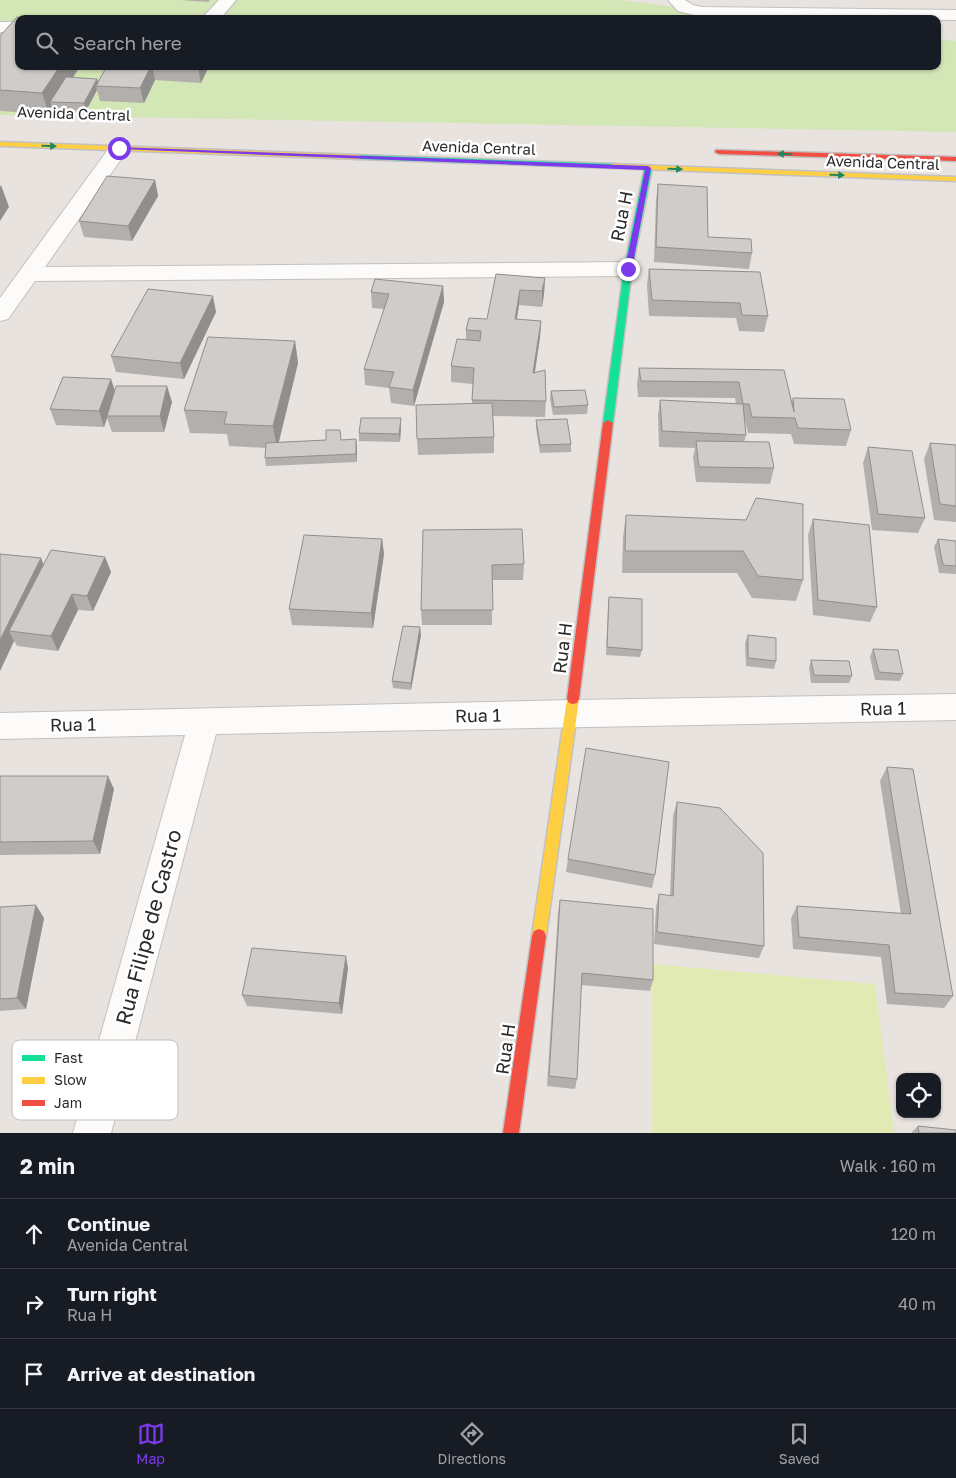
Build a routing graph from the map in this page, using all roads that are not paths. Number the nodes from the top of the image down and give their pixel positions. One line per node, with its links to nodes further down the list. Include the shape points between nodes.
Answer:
1 (676, 0): 2 (street, via 689,10 702,12)
2 (956, 15)
3 (0, 27): 4 (street)
4 (15, 27)
5 (0, 144): 6 (main road, Avenida Central, one-way to 6)
6 (119, 148): 9 (main road, Avenida Central); 12 (street)
7 (704, 151): 8 (main road, Avenida Central, one-way to 7)
8 (956, 159)
9 (648, 168): 10 (main road, Avenida Central, one-way to 10); 11 (main road, Rua H)
10 (956, 180)
11 (628, 269): 12 (street); 15 (main road, Rua H)
12 (28, 274): 13 (street)
13 (0, 314)
14 (956, 707): 15 (street, Rua 1)
15 (571, 713): 16 (street, Rua 1); 21 (main road, Rua H)
16 (204, 721): 17 (street, Rua 1); 18 (street, Rua Filipe de Castro)
17 (0, 726)
18 (117, 1040)
19 (96, 1120): 20 (street, Rua Filipe de Castro)
20 (92, 1133)
21 (511, 1133)

